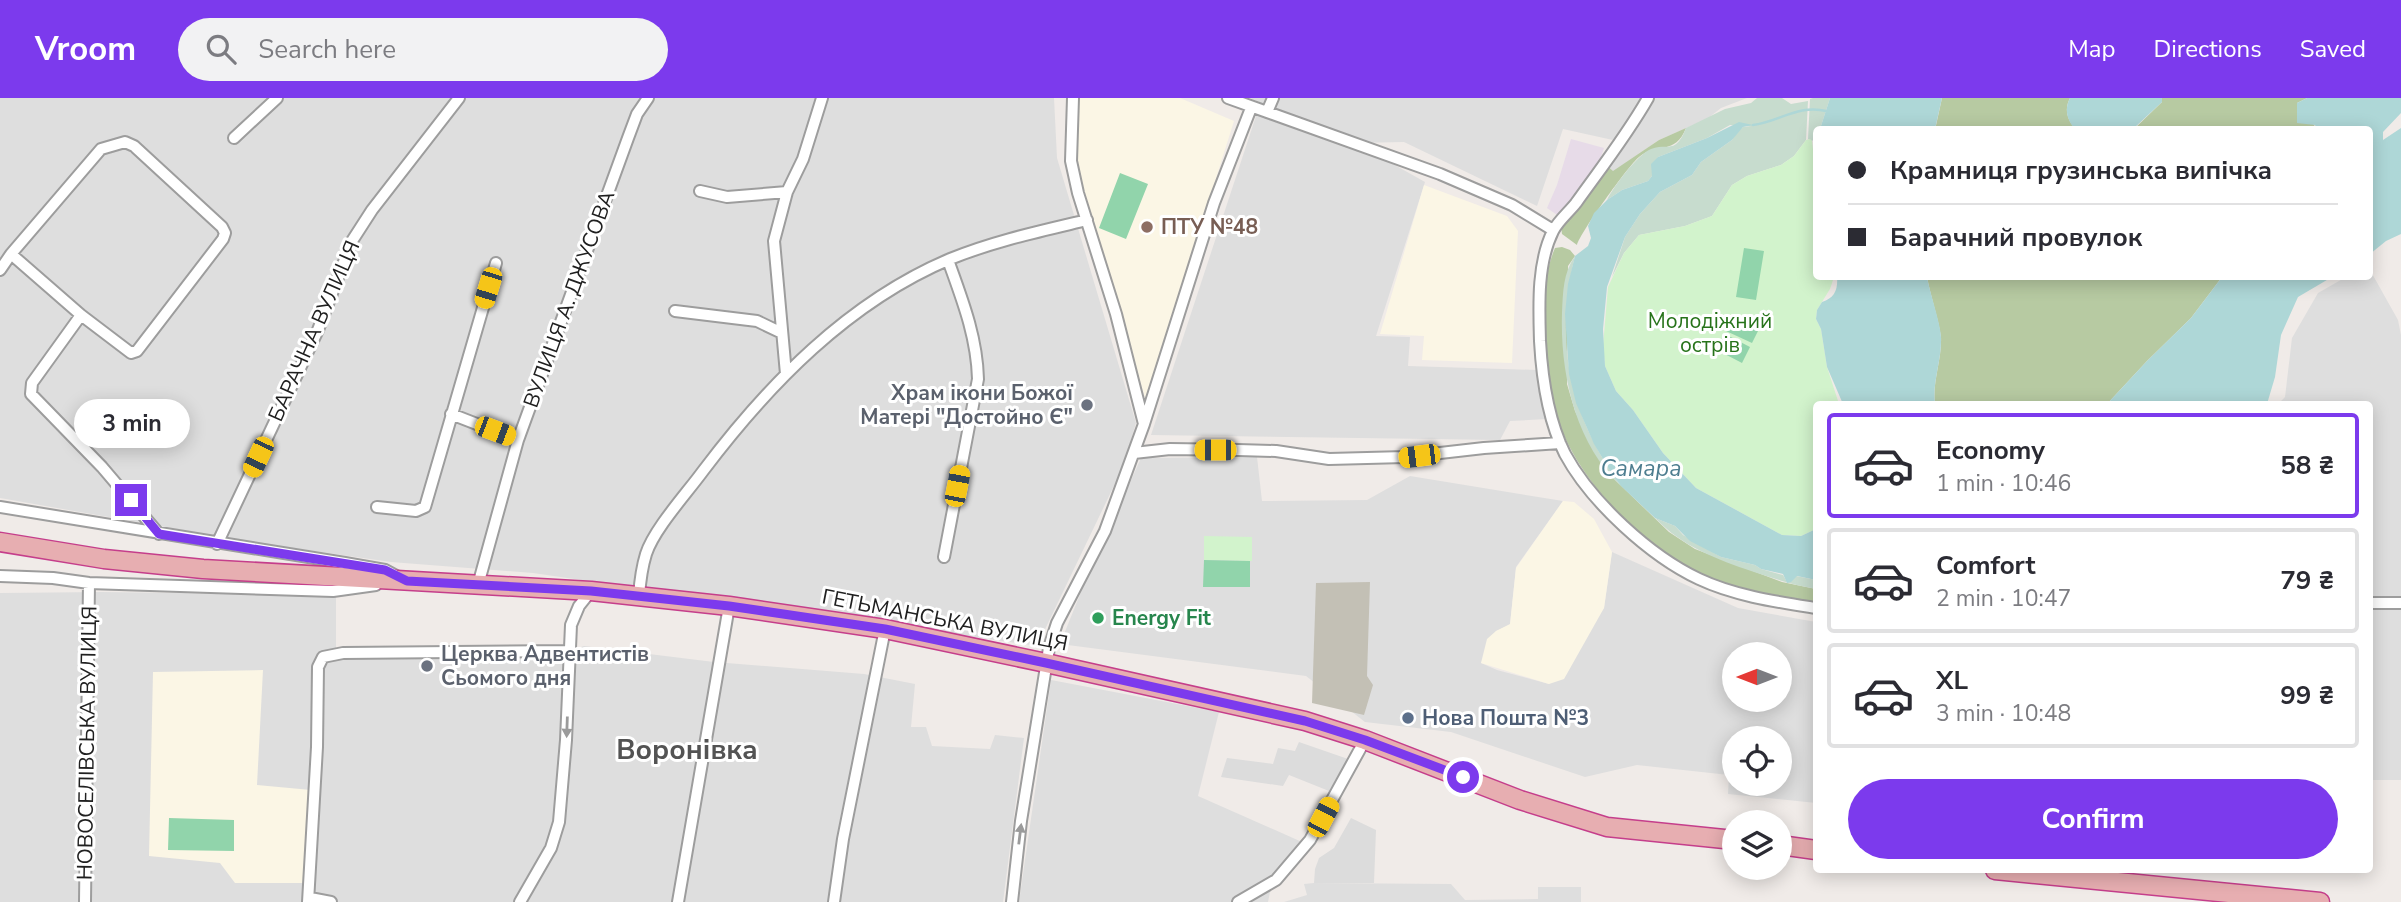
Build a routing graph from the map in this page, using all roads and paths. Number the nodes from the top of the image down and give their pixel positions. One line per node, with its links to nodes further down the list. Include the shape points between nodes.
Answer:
1 (277, 98): 11 (street)
2 (459, 98): 33 (street, БАРАЧНА ВУЛИЦЯ, via 352,241 318,330)
3 (648, 98): 26 (street, ВУЛИЦЯ А. ДЖУСОВА, via 637,114)
4 (822, 98): 13 (street)
5 (1073, 98): 14 (street, via 1071,161)
6 (1228, 98): 9 (street)
7 (1273, 98): 10 (street)
8 (1648, 98): 15 (street)
9 (1251, 108): 10 (street); 25 (street, via 1214,203)
10 (1267, 112): 15 (street, via 1440,174 1512,205)
11 (234, 138)
12 (700, 191): 13 (street, via 727,197)
13 (787, 192): 22 (street, via 774,241)
14 (1087, 220): 17 (street); 25 (street)
15 (1553, 230): 27 (street, via 1543,268 1539,323 1543,375)
16 (11, 254): 19 (street); 21 (street); 21 (street, via 101,149 125,142 222,227 223,239 137,351 125,350)
17 (948, 260): 23 (street, via 891,290 839,326); 34 (street, via 973,335 978,379)
18 (496, 263): 24 (street)
19 (0, 271)
20 (675, 311): 22 (street, via 757,321)
21 (81, 315): 31 (street, via 32,383 31,394)
22 (782, 332): 23 (street)
23 (786, 373): 40 (street, via 737,426 657,534 646,552)
24 (451, 414): 26 (street); 30 (street, via 425,507 416,511)
25 (1144, 424): 28 (street)
26 (518, 440): 38 (street, ВУЛИЦЯ А. ДЖУСОВА)
27 (1560, 443): 28 (street, via 1329,459 1238,450); 44 (street, via 1586,486 1624,526 1677,568 1724,589)
28 (1134, 453): 47 (street, via 1105,531 1057,623)
29 (0, 507): 31 (street)
30 (377, 507)
31 (159, 534): 33 (street)
32 (0, 542): 36 (highway, ГЕТЬМАНСЬКА ВУЛИЦЯ, via 117,561)
33 (217, 544): 36 (street, via 385,570)
34 (944, 557)
35 (0, 576): 37 (street)
36 (407, 581): 37 (street, via 333,591); 38 (highway, ГЕТЬМАНСЬКА ВУЛИЦЯ)
37 (89, 583): 54 (street, НОВОСЕЛІВСЬКА ВУЛИЦЯ)
38 (478, 585): 39 (highway, ГЕТЬМАНСЬКА ВУЛИЦЯ)
39 (591, 591): 40 (highway, ГЕТЬМАНСЬКА ВУЛИЦЯ); 46 (street, via 571,625)
40 (639, 596): 43 (highway, ГЕТЬМАНСЬКА ВУЛИЦЯ)
41 (2373, 603): 42 (street)
42 (2401, 603)
43 (729, 606): 45 (highway, ГЕТЬМАНСЬКА ВУЛИЦЯ); 57 (street)
44 (1813, 607)
45 (885, 629): 47 (highway, ГЕТЬМАНСЬКА ВУЛИЦЯ); 58 (street)
46 (570, 650): 53 (street, via 323,657 318,667); 56 (street, one-way to 56, via 559,822 551,848)
47 (1046, 663): 48 (highway, ГЕТЬМАНСЬКА ВУЛИЦЯ, via 1305,721); 59 (street, one-way to 47)
48 (1365, 740): 49 (highway, ГЕТЬМАНСЬКА ВУЛИЦЯ, via 1520,800 1607,827); 60 (street, via 1310,840 1276,880)
49 (1722, 839)
50 (1792, 847): 51 (highway)
51 (1813, 850)
52 (2025, 873): 61 (highway)
53 (309, 900): 55 (street)
54 (85, 902)
55 (331, 902)
56 (520, 902)
57 (678, 902)
58 (834, 902)
59 (1012, 902)
60 (1238, 902)
61 (2320, 902)

